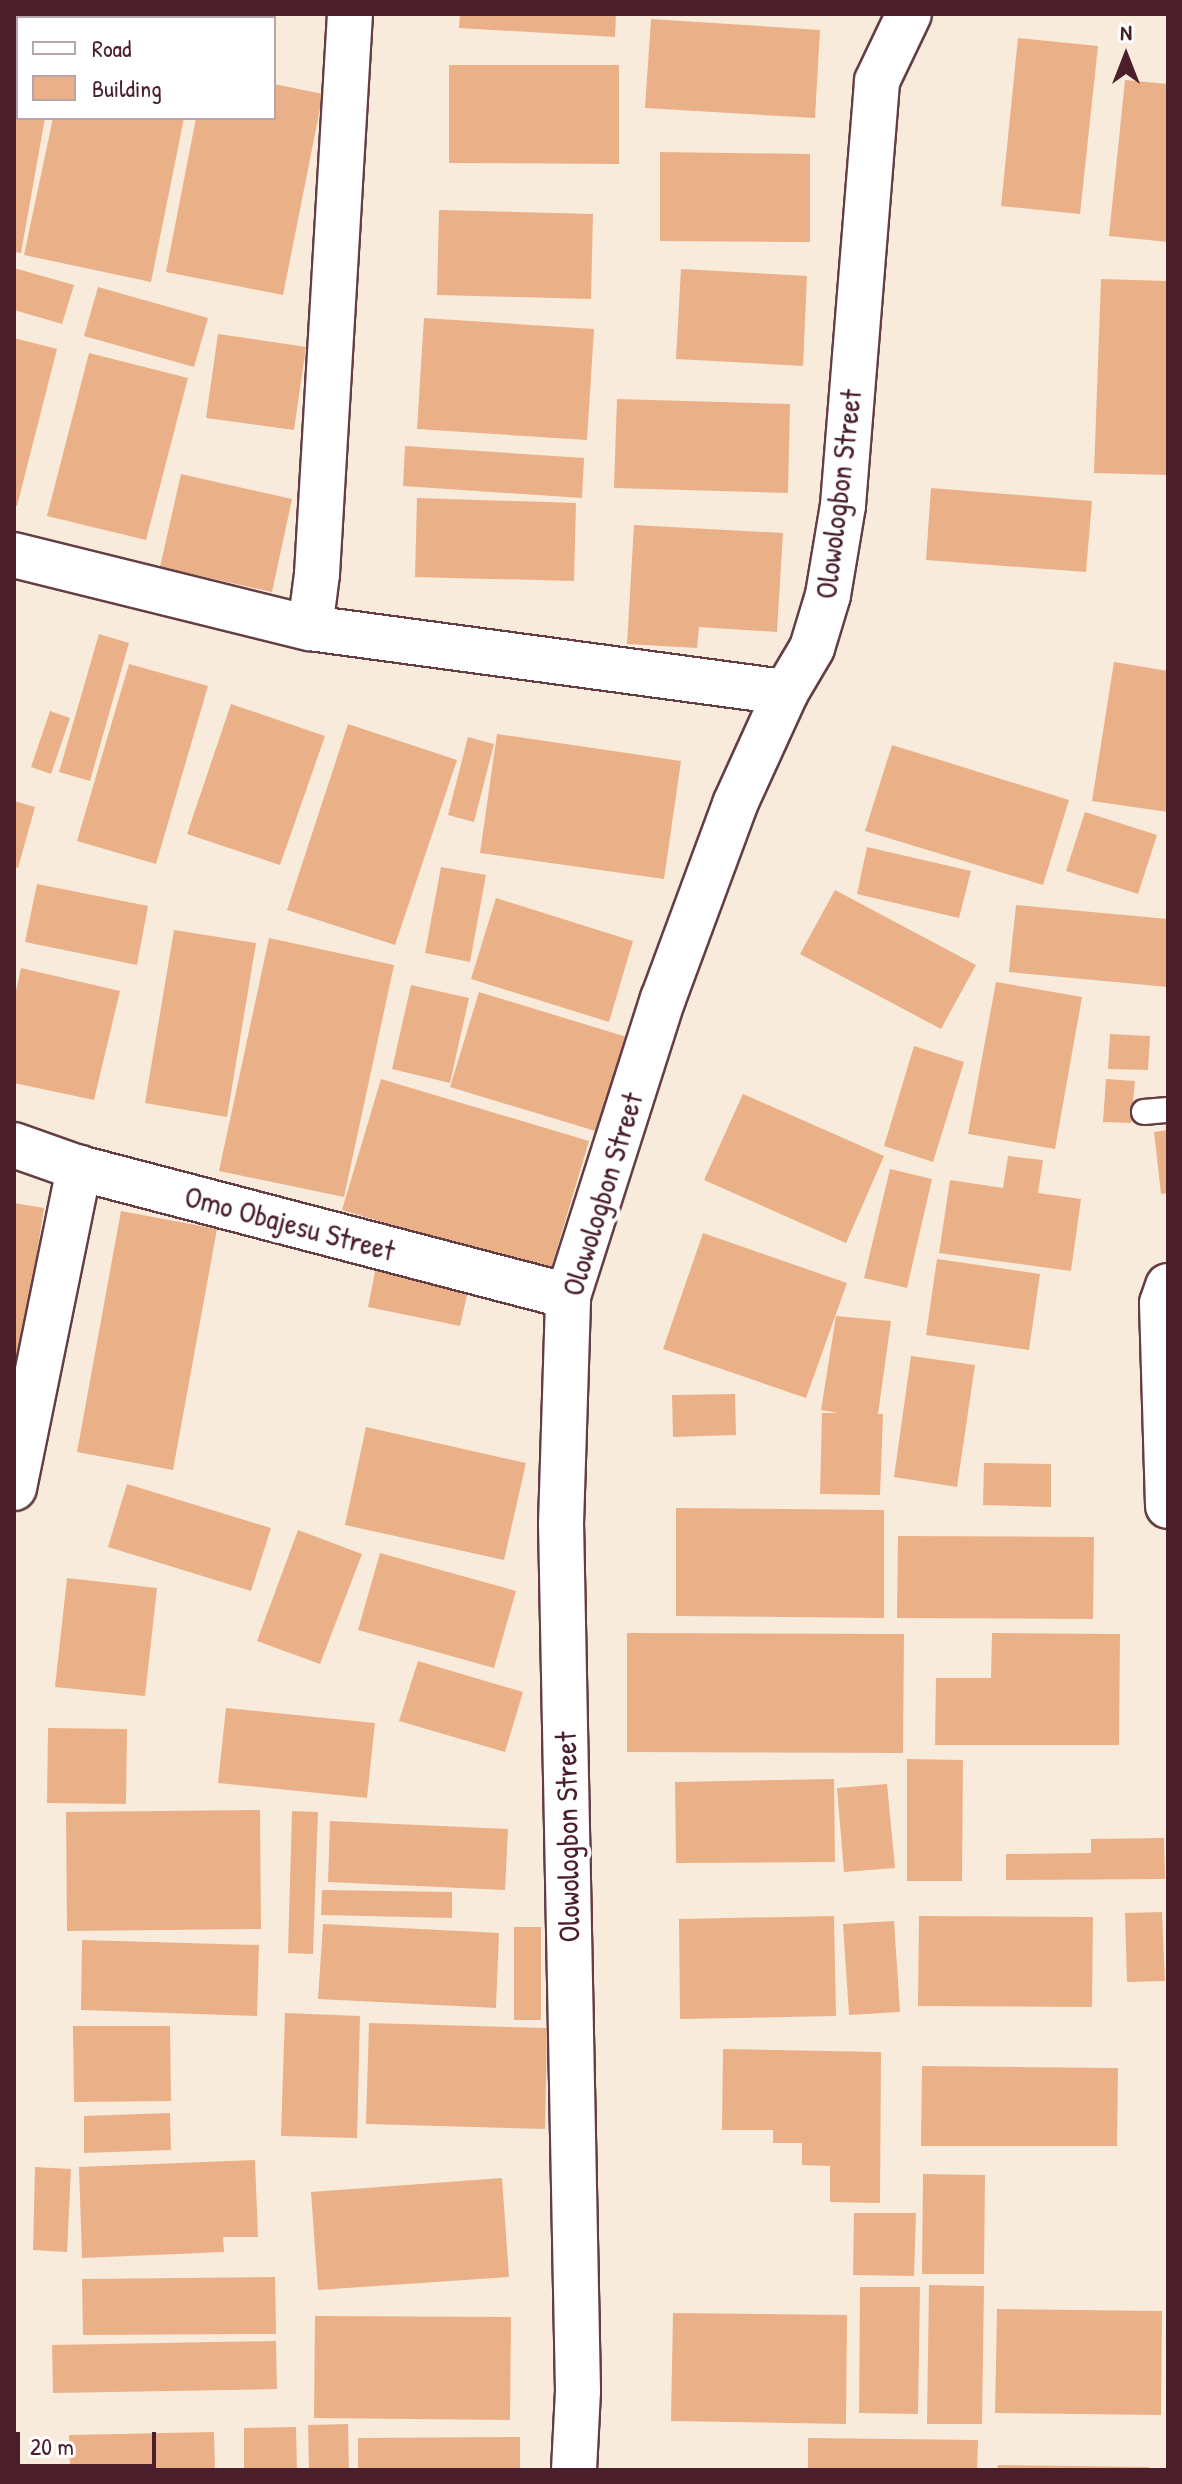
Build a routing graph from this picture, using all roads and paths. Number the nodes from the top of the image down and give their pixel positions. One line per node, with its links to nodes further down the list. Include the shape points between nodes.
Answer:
1 (350, 14): 4 (street)
2 (909, 14): 5 (street, Olowologbon Street, via 877,81 843,505 828,595 812,648)
3 (14, 555): 4 (street)
4 (310, 628): 5 (street)
5 (786, 692): 9 (street, Olowologbon Street, via 735,804 663,999)
6 (14, 1145): 7 (street, Omo Obajesu Street)
7 (79, 1168): 9 (street, Omo Obajesu Street); 10 (street)
8 (1168, 1286): 11 (street, via 1162,1303)
9 (568, 1296): 12 (street, Olowologbon Street, via 561,1524 578,2391)
10 (14, 1488)
11 (1168, 1506)
12 (574, 2470)

